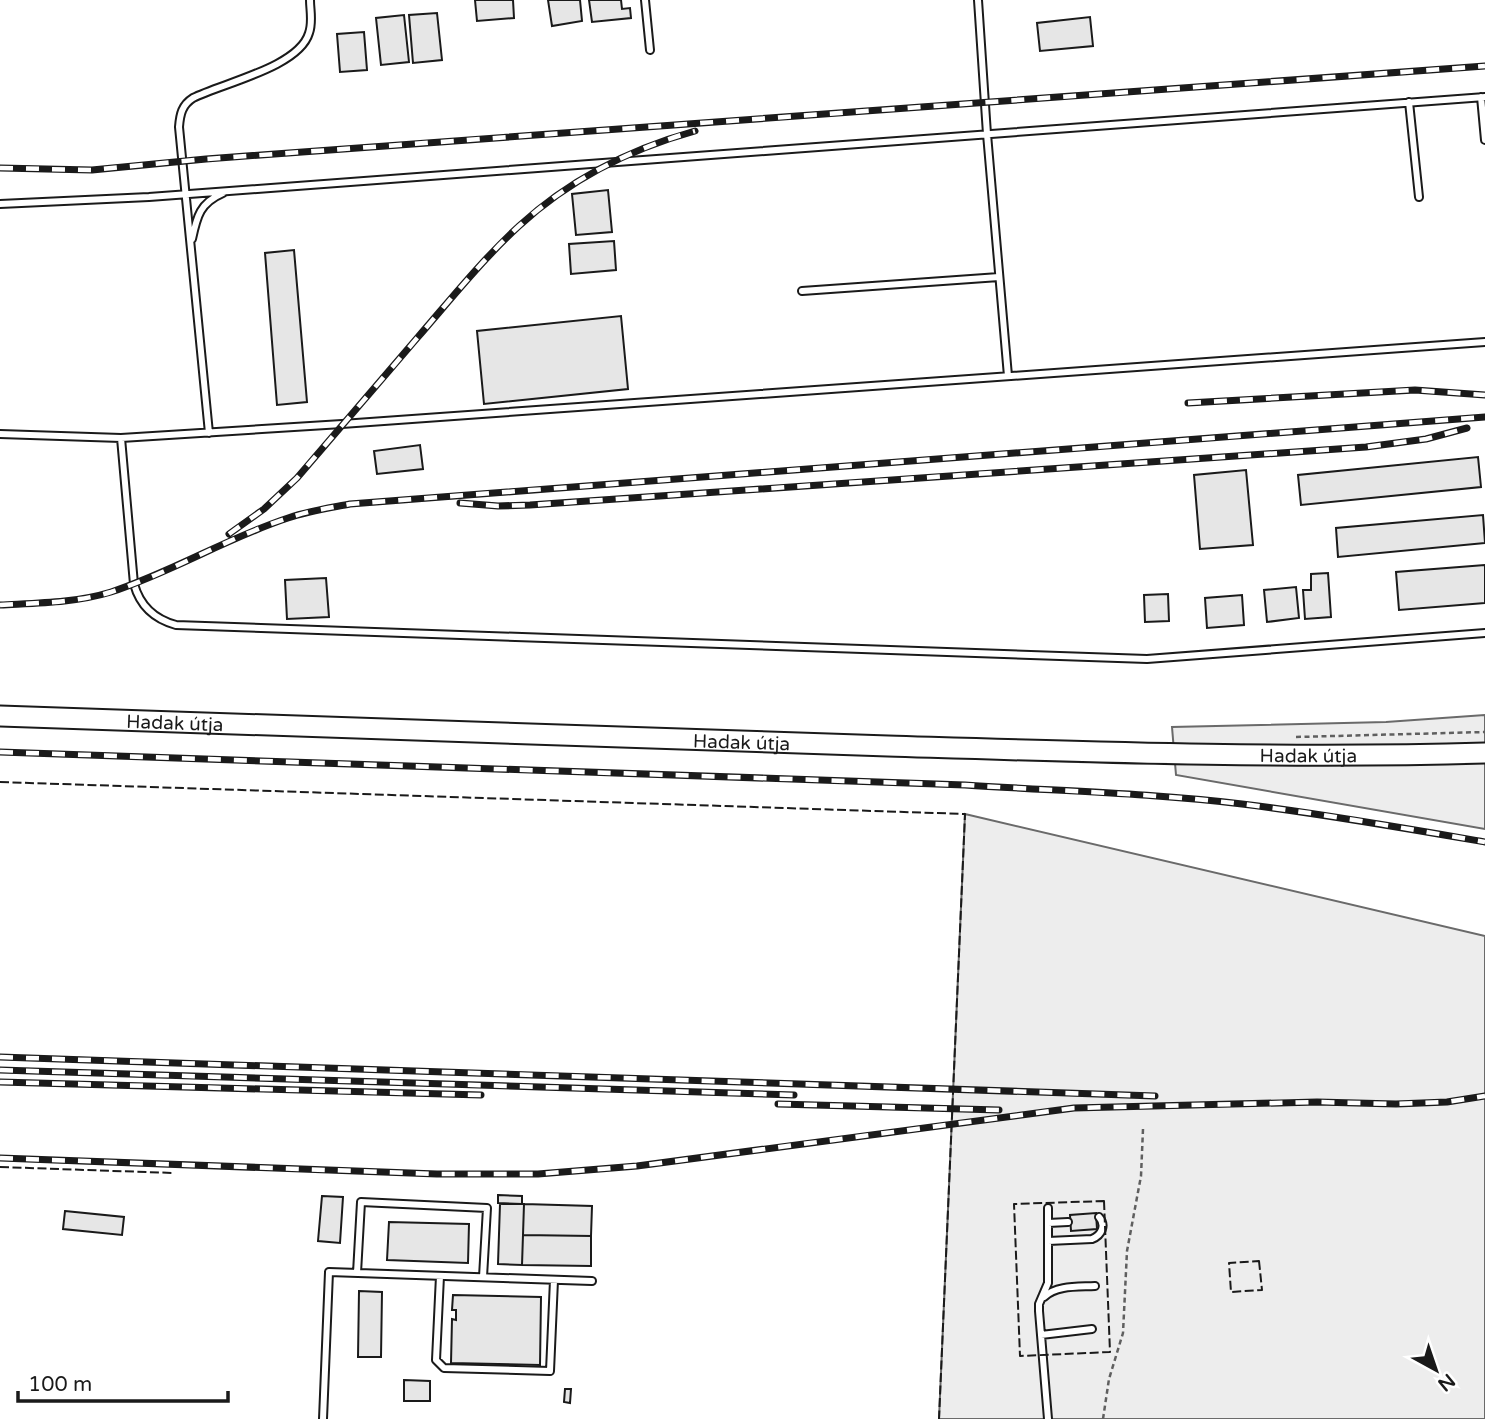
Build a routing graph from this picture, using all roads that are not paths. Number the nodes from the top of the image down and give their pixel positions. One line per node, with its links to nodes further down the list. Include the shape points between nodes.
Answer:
1 (310, 0): 10 (lane, via 310,33 299,48 270,68 199,94 183,106 180,127)
2 (645, 0): 4 (lane)
3 (978, 0): 7 (lane)
4 (650, 50)
5 (1483, 97): 6 (lane); 8 (lane)
6 (1409, 102): 7 (lane); 11 (lane)
7 (987, 134): 9 (lane); 14 (lane)
8 (1485, 140)
9 (232, 190): 10 (lane); 13 (lane, via 203,207)
10 (186, 194): 12 (lane); 13 (lane)
11 (1419, 197)
12 (0, 204)
13 (191, 246): 18 (lane)
14 (999, 277): 15 (lane); 17 (lane)
15 (802, 291)
16 (1485, 342): 17 (lane)
17 (1008, 376): 18 (lane)
18 (209, 433): 20 (lane)
19 (0, 434): 20 (lane)
20 (121, 438): 21 (lane, via 136,592 148,611 176,625 1147,659)
21 (1485, 633)
22 (0, 716): 23 (main road, Hadak útja, via 1211,755)
23 (1485, 753)
24 (1048, 1208): 27 (lane)
25 (1099, 1217): 28 (lane, via 1103,1228 1092,1239)
26 (1068, 1222): 27 (lane)
27 (1048, 1223): 28 (lane)
28 (1048, 1241): 35 (lane, via 1048,1283)
29 (357, 1273): 30 (lane); 31 (lane, via 361,1202 487,1208); 38 (lane, via 329,1272)
30 (440, 1276): 31 (lane); 32 (lane, via 436,1360 444,1368 550,1371)
31 (483, 1277): 32 (lane)
32 (554, 1280): 33 (lane)
33 (592, 1281)
34 (1095, 1286): 35 (lane, via 1057,1289)
35 (1042, 1298): 37 (lane)
36 (1092, 1329): 37 (lane)
37 (1041, 1335): 39 (lane)
38 (323, 1419)
39 (1048, 1419)

